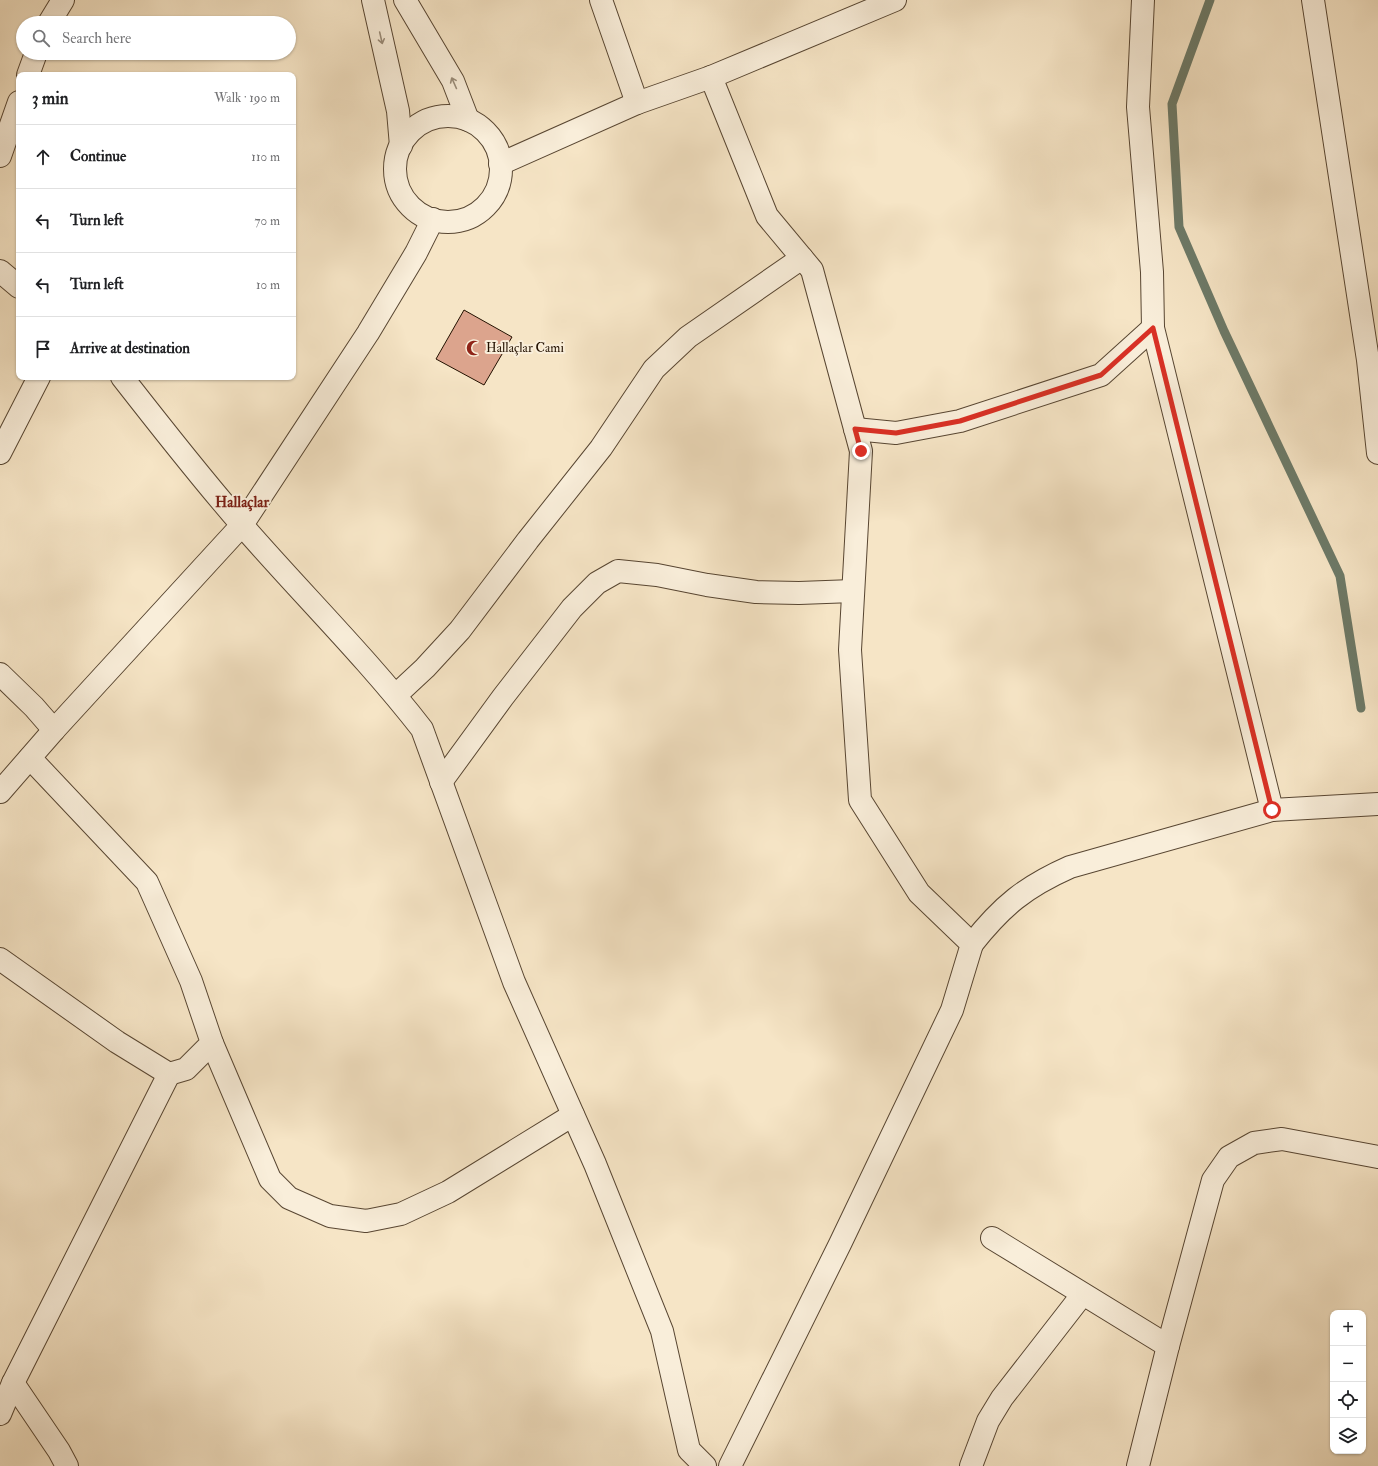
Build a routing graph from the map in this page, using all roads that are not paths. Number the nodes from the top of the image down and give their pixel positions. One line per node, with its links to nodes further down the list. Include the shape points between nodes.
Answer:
1 (63, 0): 8 (street)
2 (373, 0): 15 (street, one-way to 15, via 398,111)
3 (405, 0): 14 (street, one-way to 3, via 453,81)
4 (601, 0): 12 (street)
5 (895, 0): 11 (street)
6 (1143, 0): 22 (street, via 1138,107 1152,272)
7 (1313, 0): 23 (street)
8 (53, 16)
9 (33, 60): 10 (street)
10 (29, 72)
11 (711, 77): 12 (street); 19 (street, via 767,216)
12 (637, 103): 17 (street)
13 (16, 111): 16 (street)
14 (468, 120): 15 (street, via 458,116 446,116 424,121 414,128); 17 (street, via 479,125 494,142)
15 (401, 146): 18 (street, via 395,168 400,190 413,208)
16 (0, 156)
17 (500, 164): 18 (street, via 498,186 486,205 477,213 456,221)
18 (433, 219): 29 (street, via 416,253 368,333)
19 (802, 258): 26 (street, via 812,270); 32 (street, via 688,337 654,369 601,448 460,630)
20 (0, 271): 21 (street)
21 (16, 284)
22 (1153, 328): 26 (street, via 1101,375 960,421 896,433); 38 (street)
23 (1373, 359): 28 (street)
24 (37, 380): 27 (street)
25 (124, 380): 29 (street)
26 (855, 429): 30 (street, via 861,451)
27 (0, 453)
28 (1378, 453)
29 (242, 525): 32 (street); 33 (street)
30 (853, 591): 35 (street, via 756,592 618,571 597,583 572,608); 39 (street, via 850,650 860,800 919,893)
31 (0, 674): 33 (street)
32 (396, 695): 35 (street, via 422,728)
33 (54, 730): 34 (street)
34 (30, 758): 36 (street); 41 (street, via 147,882 191,981)
35 (441, 782): 43 (street, via 514,982)
36 (0, 792)
37 (1378, 804): 38 (street)
38 (1272, 810): 39 (street, via 1070,867 1027,889 1008,903)
39 (972, 944): 52 (street, via 952,1010)
40 (0, 959): 42 (street, via 117,1042)
41 (212, 1043): 42 (street, via 186,1069); 43 (street, via 270,1179 289,1198 330,1216 366,1221 401,1214 448,1192)
42 (169, 1074): 48 (street)
43 (573, 1116): 51 (street, via 662,1331 689,1450)
44 (1378, 1157): 47 (street, via 1282,1139 1254,1143 1229,1157 1213,1180)
45 (992, 1238): 46 (street)
46 (1082, 1294): 47 (street); 53 (street, via 1002,1398 988,1421)
47 (1168, 1346): 54 (street)
48 (13, 1383): 49 (street); 50 (street)
49 (0, 1414)
50 (67, 1466)
51 (705, 1466)
52 (730, 1466)
53 (971, 1466)
54 (1138, 1466)

